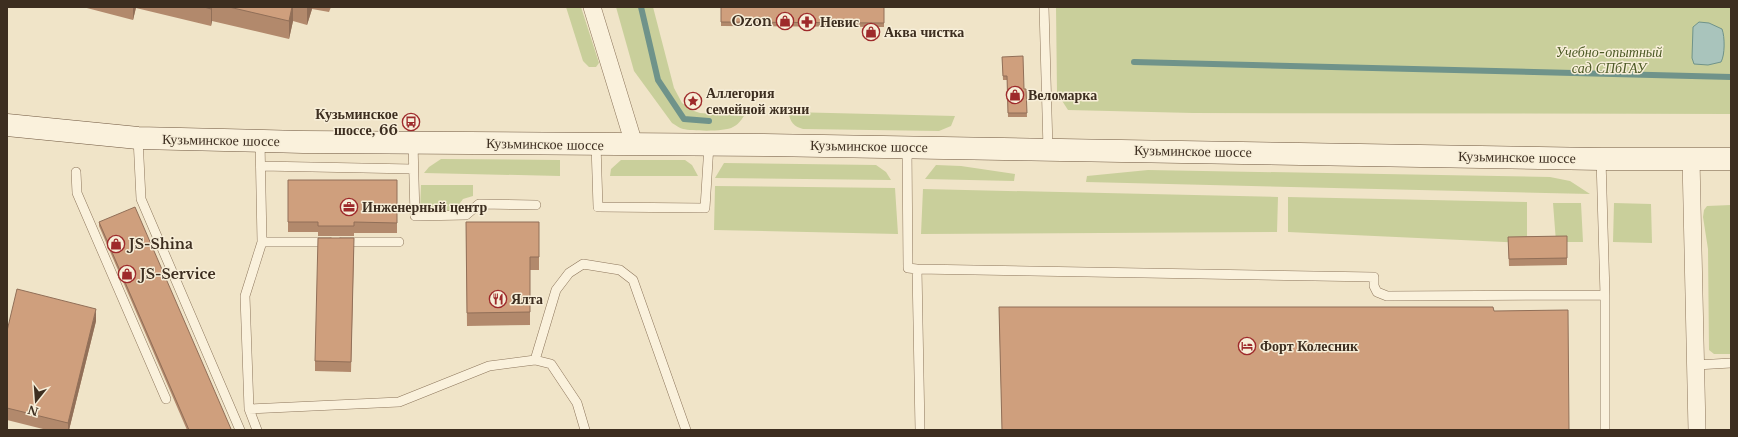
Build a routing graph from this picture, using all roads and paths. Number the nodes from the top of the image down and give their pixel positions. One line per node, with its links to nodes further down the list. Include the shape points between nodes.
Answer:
1 (592, 7): 8 (street)
2 (1044, 7): 11 (lane)
3 (7, 125): 4 (main road, Кузьминское шоссе)
4 (138, 138): 5 (main road, Кузьминское шоссе); 28 (lane, via 141,199)
5 (260, 141): 6 (main road, Кузьминское шоссе); 15 (lane)
6 (413, 143): 7 (main road, Кузьминское шоссе); 16 (lane)
7 (596, 144): 8 (main road, Кузьминское шоссе); 9 (lane, via 598,207 705,208)
8 (634, 144): 9 (main road, Кузьминское шоссе)
9 (709, 145): 10 (main road, Кузьминское шоссе)
10 (907, 147): 11 (main road, Кузьминское шоссе); 21 (lane, via 908,268)
11 (1048, 149): 12 (main road, Кузьминское шоссе)
12 (1601, 159): 13 (main road, Кузьминское шоссе); 22 (lane)
13 (1691, 159): 14 (main road, Кузьминское шоссе); 25 (street)
14 (1731, 159)
15 (261, 166): 16 (lane); 19 (lane)
16 (413, 169): 18 (lane, via 415,216 466,215 479,204)
17 (76, 172): 26 (lane, via 77,193)
18 (536, 205)
19 (262, 242): 20 (lane); 27 (lane, via 245,296)
20 (399, 242)
21 (917, 269): 22 (lane, via 1374,277 1377,292 1387,296); 32 (lane)
22 (1605, 295): 33 (lane)
23 (535, 360): 27 (lane, via 489,366 399,402); 30 (lane, via 551,364 576,402); 31 (lane, via 556,290 569,273 582,264 620,270 633,280)
24 (1731, 363): 25 (lane)
25 (1696, 364): 34 (street)
26 (166, 399)
27 (249, 408): 29 (lane)
28 (240, 430)
29 (257, 430)
30 (585, 430)
31 (686, 430)
32 (920, 430)
33 (1604, 430)
34 (1697, 430)

